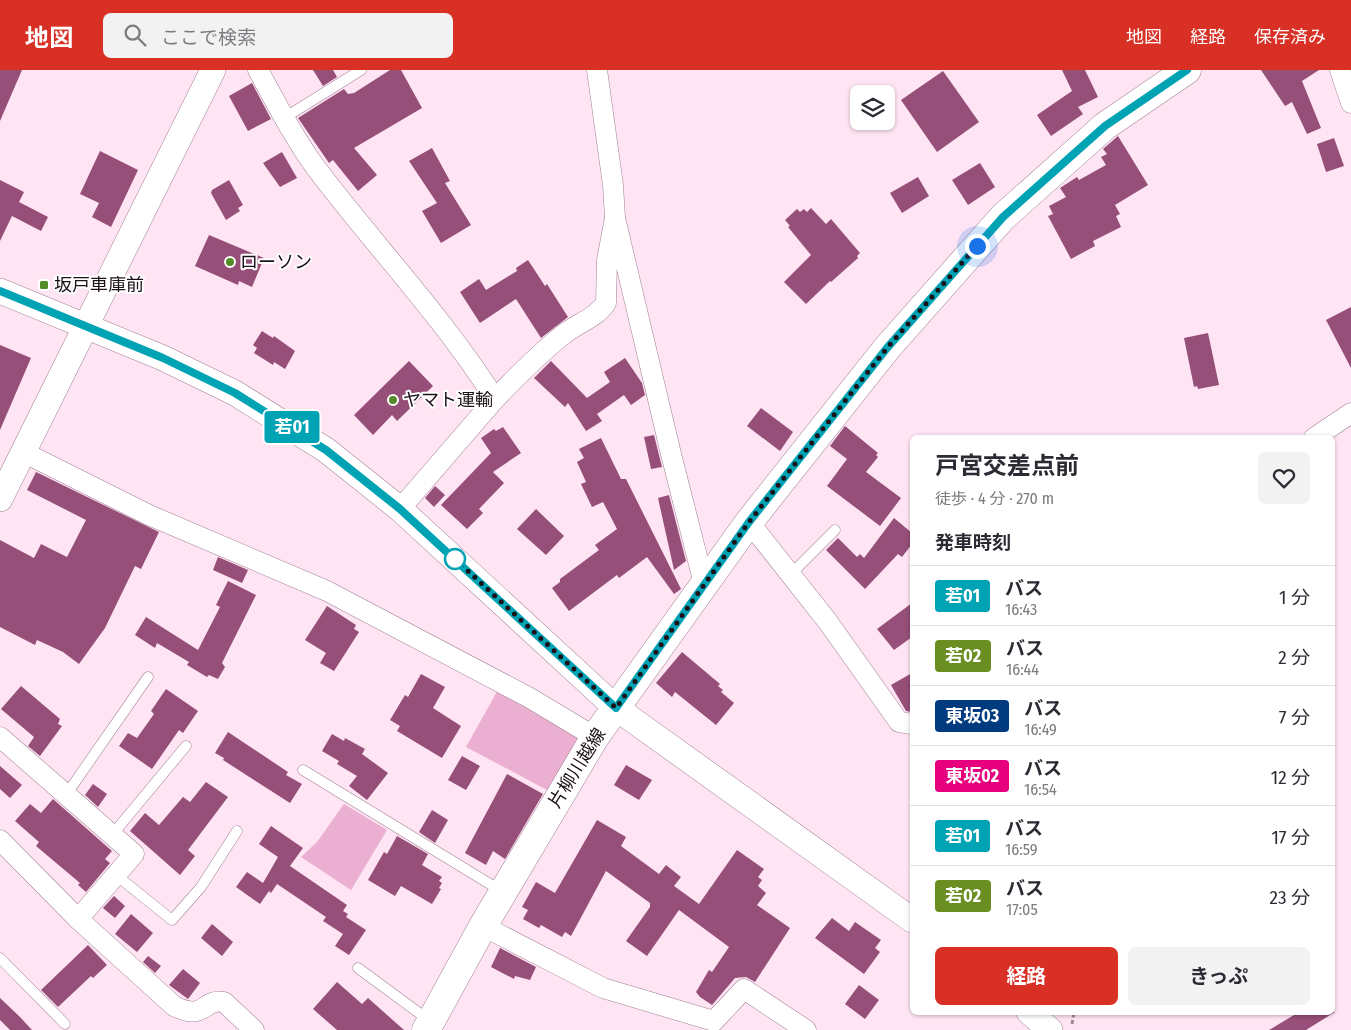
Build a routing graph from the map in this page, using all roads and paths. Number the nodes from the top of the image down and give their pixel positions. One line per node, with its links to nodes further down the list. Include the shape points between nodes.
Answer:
1 (213, 70): 11 (street)
2 (258, 70): 8 (street)
3 (361, 70): 8 (lane)
4 (596, 70): 9 (street)
5 (1187, 70): 18 (main road, 片柳川越線, via 1105,126 1003,217 887,348)
6 (1340, 70): 7 (street)
7 (1351, 103)
8 (284, 118): 12 (street, via 315,166)
9 (615, 218): 12 (street, via 607,260 606,303 595,316 566,332 540,353); 21 (street)
10 (0, 291): 11 (street)
11 (85, 325): 15 (street); 17 (street, via 235,393 326,450)
12 (495, 399): 17 (street)
13 (1351, 413): 14 (street)
14 (1318, 435)
15 (23, 452): 16 (street); 26 (street, via 149,515 327,591 530,698)
16 (0, 499)
17 (400, 509): 23 (street)
18 (749, 522): 20 (street); 21 (main road, 片柳川越線)
19 (835, 530): 20 (lane)
20 (792, 573): 24 (street, via 899,722)
21 (704, 584): 23 (main road, 片柳川越線)
22 (148, 677): 29 (lane)
23 (616, 708): 26 (main road, 片柳川越線); 36 (street)
24 (910, 724)
25 (0, 737): 29 (street)
26 (595, 737): 34 (main road, 片柳川越線)
27 (186, 746): 31 (lane)
28 (303, 770): 34 (lane)
29 (66, 794): 31 (street)
30 (237, 831): 33 (lane, via 202,888 172,920)
31 (112, 835): 33 (street, via 134,854)
32 (0, 840): 35 (street)
33 (116, 875): 35 (street)
34 (503, 892): 37 (main road, 片柳川越線)
35 (78, 919): 44 (street, via 174,1006 188,1013 218,1001 224,1002)
36 (910, 919)
37 (484, 926): 43 (main road, 片柳川越線); 45 (street, via 603,988 714,1021 744,989)
38 (0, 958): 42 (lane)
39 (358, 968): 43 (lane)
40 (1032, 1015): 46 (street)
41 (1074, 1015): 47 (path)
42 (65, 1024)
43 (428, 1026)
44 (254, 1030)
45 (806, 1030)
46 (1050, 1030)
47 (1071, 1030)

